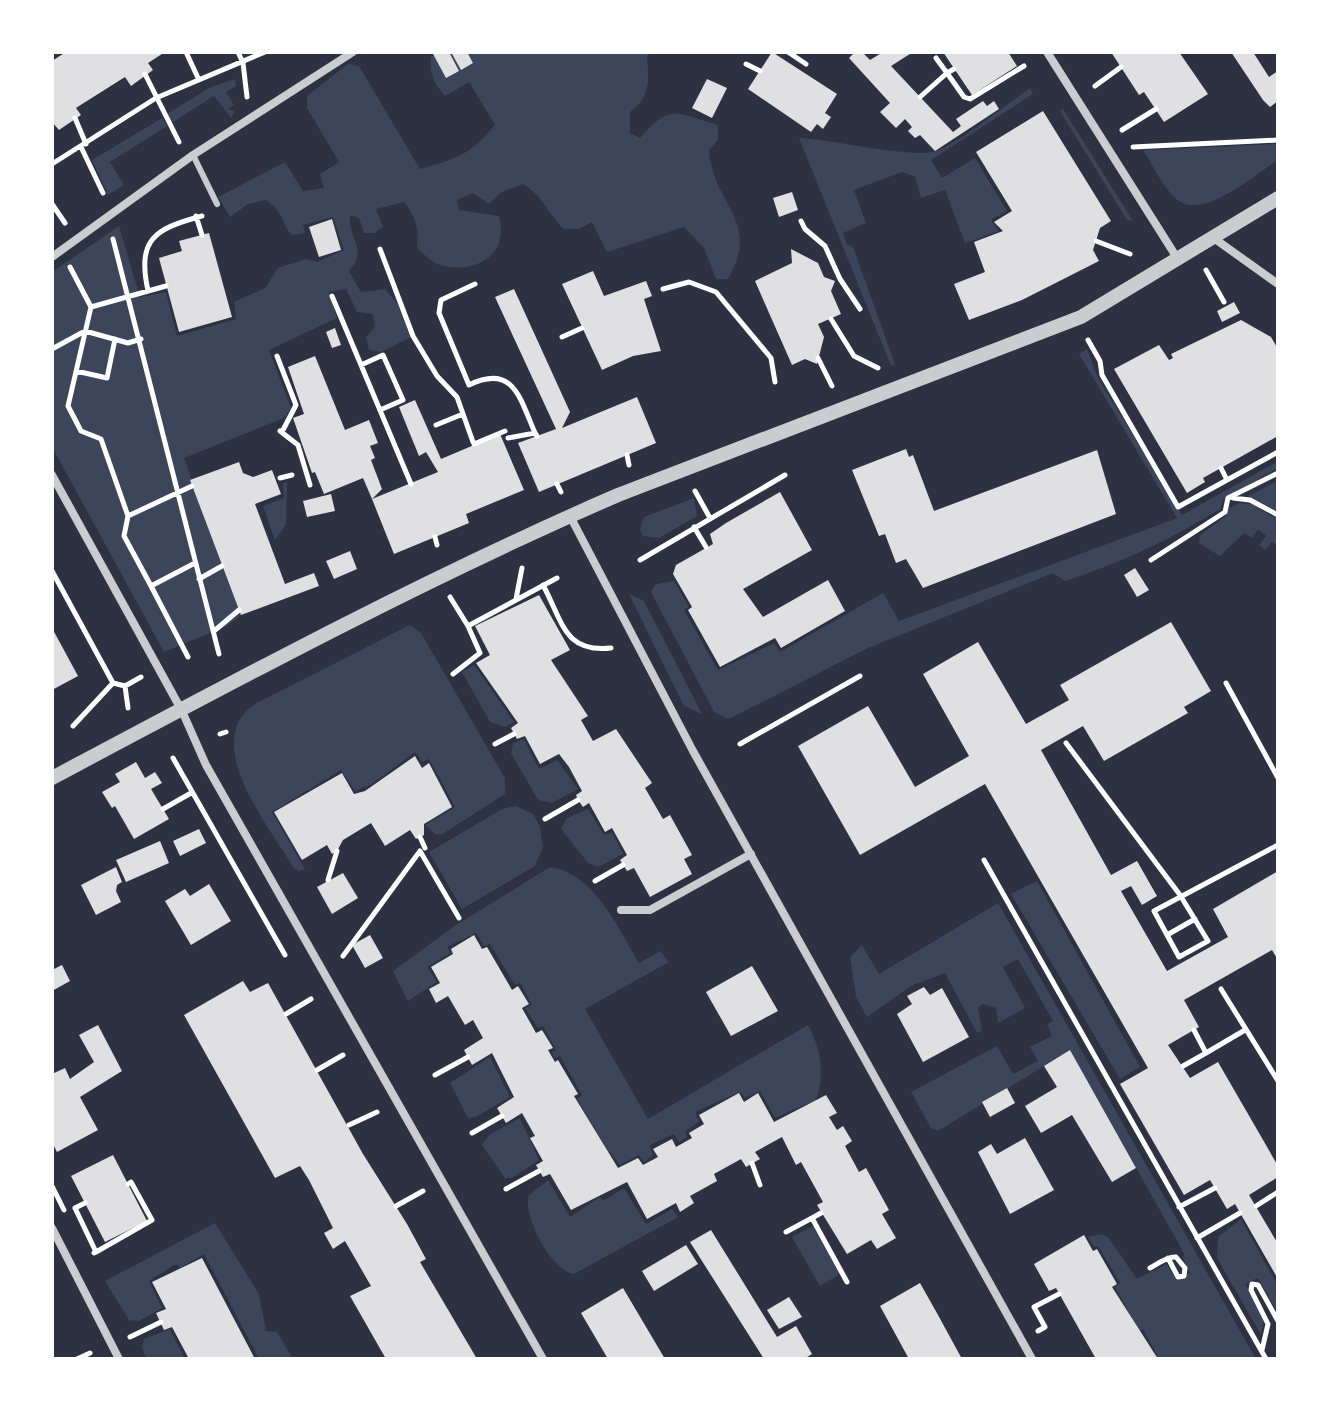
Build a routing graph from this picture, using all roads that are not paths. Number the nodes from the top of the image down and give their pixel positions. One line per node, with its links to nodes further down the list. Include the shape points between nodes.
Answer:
1 (353, 52): 3 (street)
2 (1047, 52): 8 (street)
3 (190, 157): 5 (lane); 7 (street)
4 (1278, 198): 6 (street)
5 (217, 204)
6 (1215, 239): 8 (street); 9 (street)
7 (52, 257)
8 (1179, 261): 11 (street, via 1032,339)
9 (1278, 284)
10 (52, 475): 12 (street)
11 (570, 516): 12 (street); 14 (street)
12 (182, 711): 13 (street); 18 (street, via 206,765)
13 (52, 778)
14 (751, 854): 15 (street, via 650,910); 19 (street)
15 (621, 910)
16 (52, 1228): 17 (street)
17 (119, 1359)
18 (543, 1359)
19 (1032, 1359)

